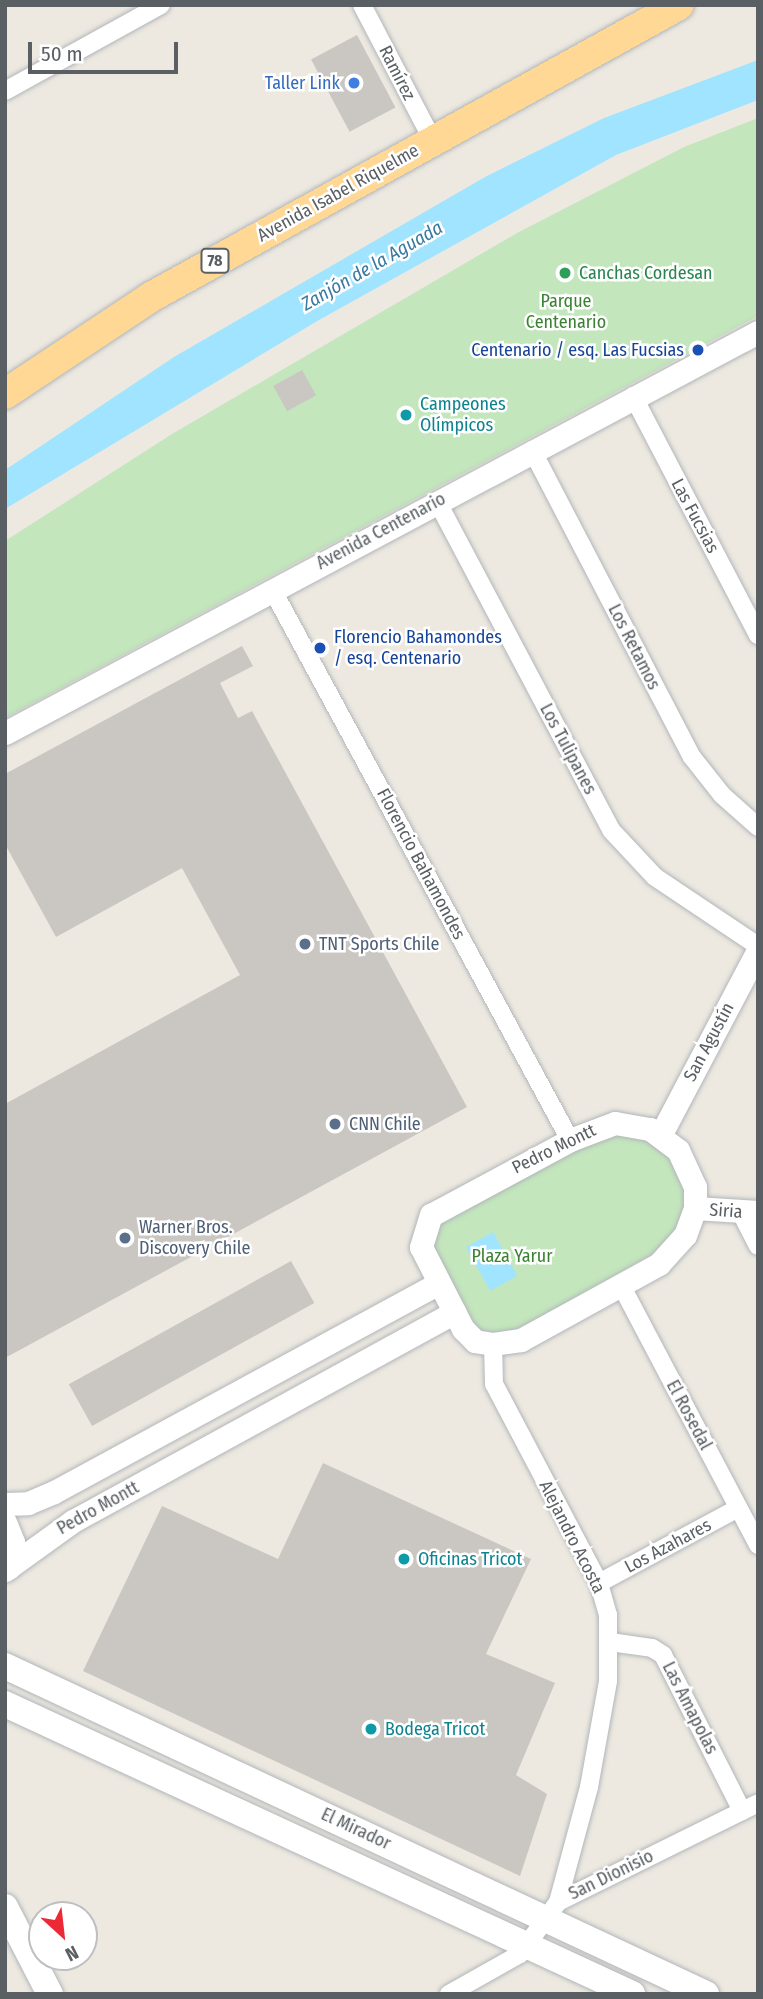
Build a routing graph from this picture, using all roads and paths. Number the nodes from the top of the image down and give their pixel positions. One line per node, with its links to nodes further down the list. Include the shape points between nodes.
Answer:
1 (161, 5): 4 (street)
2 (362, 5): 5 (street, Ramírez)
3 (680, 5): 5 (highway, Avenida Isabel Riquelme / 78)
4 (5, 91)
5 (433, 141): 7 (highway, Avenida Isabel Riquelme / 78, via 115,318)
6 (758, 332): 8 (street, Avenida Centenario)
7 (5, 394)
8 (633, 396): 9 (street, Avenida Centenario); 12 (street, Las Fucsias)
9 (532, 450): 10 (street, Avenida Centenario); 14 (street, Los Retamos, via 692,757 722,795)
10 (438, 501): 11 (street, Avenida Centenario); 15 (street, Los Tulipanes, via 617,838 673,891)
11 (272, 589): 13 (street, Avenida Centenario); 17 (street, Florencio Bahamondes)
12 (758, 635)
13 (5, 733)
14 (758, 827)
15 (758, 948): 16 (street, San Agustín)
16 (661, 1134): 17 (street, Pedro Montt, via 615,1123); 18 (street, via 690,1168)
17 (570, 1140): 21 (street, Pedro Montt, via 431,1215 421,1247)
18 (695, 1209): 19 (street, Siria); 22 (street, via 675,1249 659,1264)
19 (749, 1212): 20 (street)
20 (758, 1246)
21 (439, 1283): 23 (street, Pedro Montt); 25 (street, Pedro Montt, via 54,1492 28,1503)
22 (621, 1285): 24 (street, via 521,1340); 26 (street, El Rosedal)
23 (454, 1312): 24 (street, Pedro Montt, via 469,1336); 29 (street, Pedro Montt, via 73,1521)
24 (492, 1345): 30 (street, Alejandro Acosta, via 492,1373 499,1395)
25 (5, 1504)
26 (738, 1508): 28 (street, El Rosedal); 30 (street, Los Azahares)
27 (5, 1522): 29 (street, via 13,1542)
28 (758, 1545)
29 (7, 1569)
30 (598, 1583): 31 (street, Alejandro Acosta)
31 (610, 1642): 34 (street, Las Amapolas, via 652,1648 663,1655); 38 (street, Alejandro Acosta, via 589,1787)
32 (5, 1666): 35 (main road, El Mirador)
33 (5, 1704): 36 (main road, El Mirador)
34 (750, 1807): 38 (street, San Dionisio)
35 (350, 1826): 36 (main road); 38 (main road, El Mirador)
36 (336, 1857): 39 (main road, El Mirador)
37 (5, 1907): 40 (main road)
38 (553, 1910): 39 (street, San Dionisio); 43 (main road, El Mirador)
39 (529, 1946): 41 (street, San Dionisio); 42 (main road, El Mirador)
40 (50, 1994)
41 (449, 1994)
42 (632, 1994)
43 (706, 1994)

